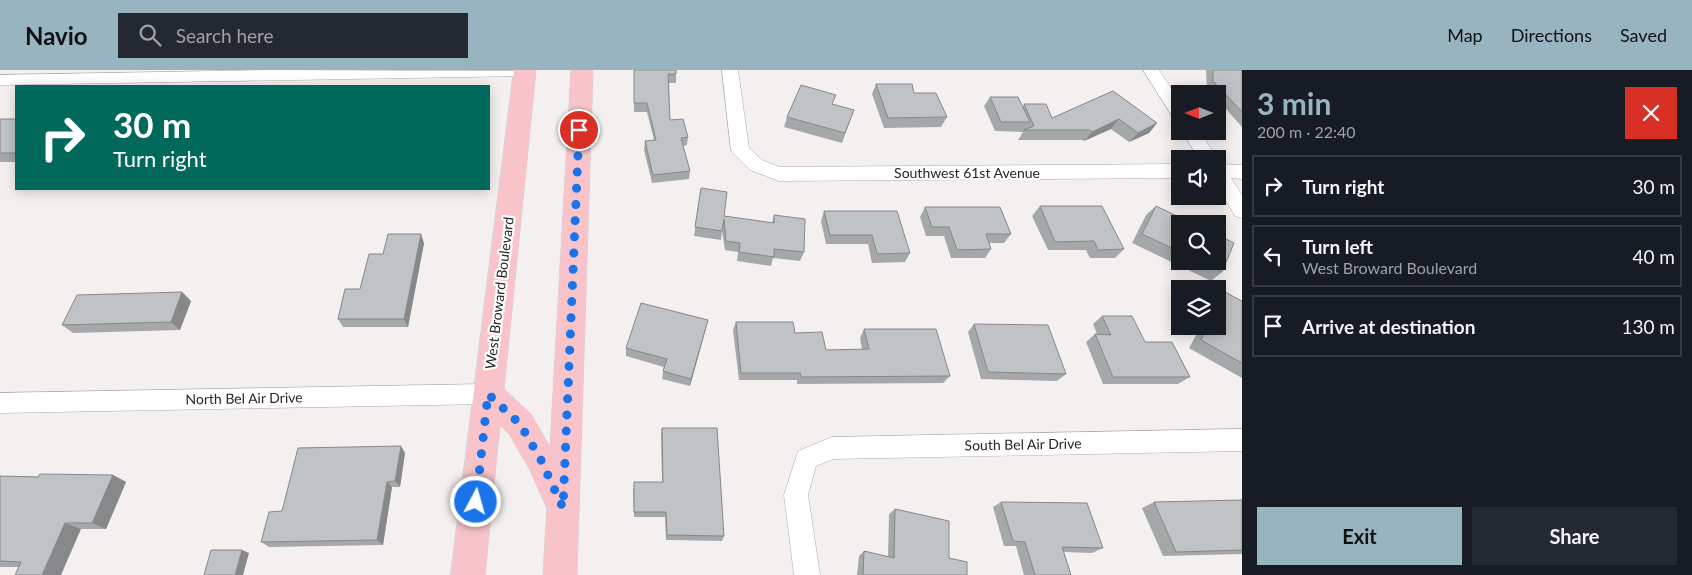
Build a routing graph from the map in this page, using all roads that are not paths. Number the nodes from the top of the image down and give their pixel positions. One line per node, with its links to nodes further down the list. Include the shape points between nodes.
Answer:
1 (525, 70): 5 (street); 12 (main road, West Broward Boulevard)
2 (582, 70): 15 (main road)
3 (730, 70): 7 (street, Southwest 61st Avenue, via 740,150 756,165 779,174)
4 (1151, 70): 6 (street)
5 (0, 80)
6 (1171, 101)
7 (1171, 171)
8 (1226, 172): 9 (street)
9 (1242, 172)
10 (1226, 185): 11 (street)
11 (1242, 211)
12 (488, 394): 13 (street, North Bel Air Drive); 15 (main road, via 520,424); 16 (main road, West Broward Boulevard)
13 (0, 403)
14 (1242, 440): 18 (street, South Bel Air Drive, via 832,448 806,460 796,494)
15 (563, 508): 17 (main road)
16 (468, 575)
17 (560, 575)
18 (807, 575)

